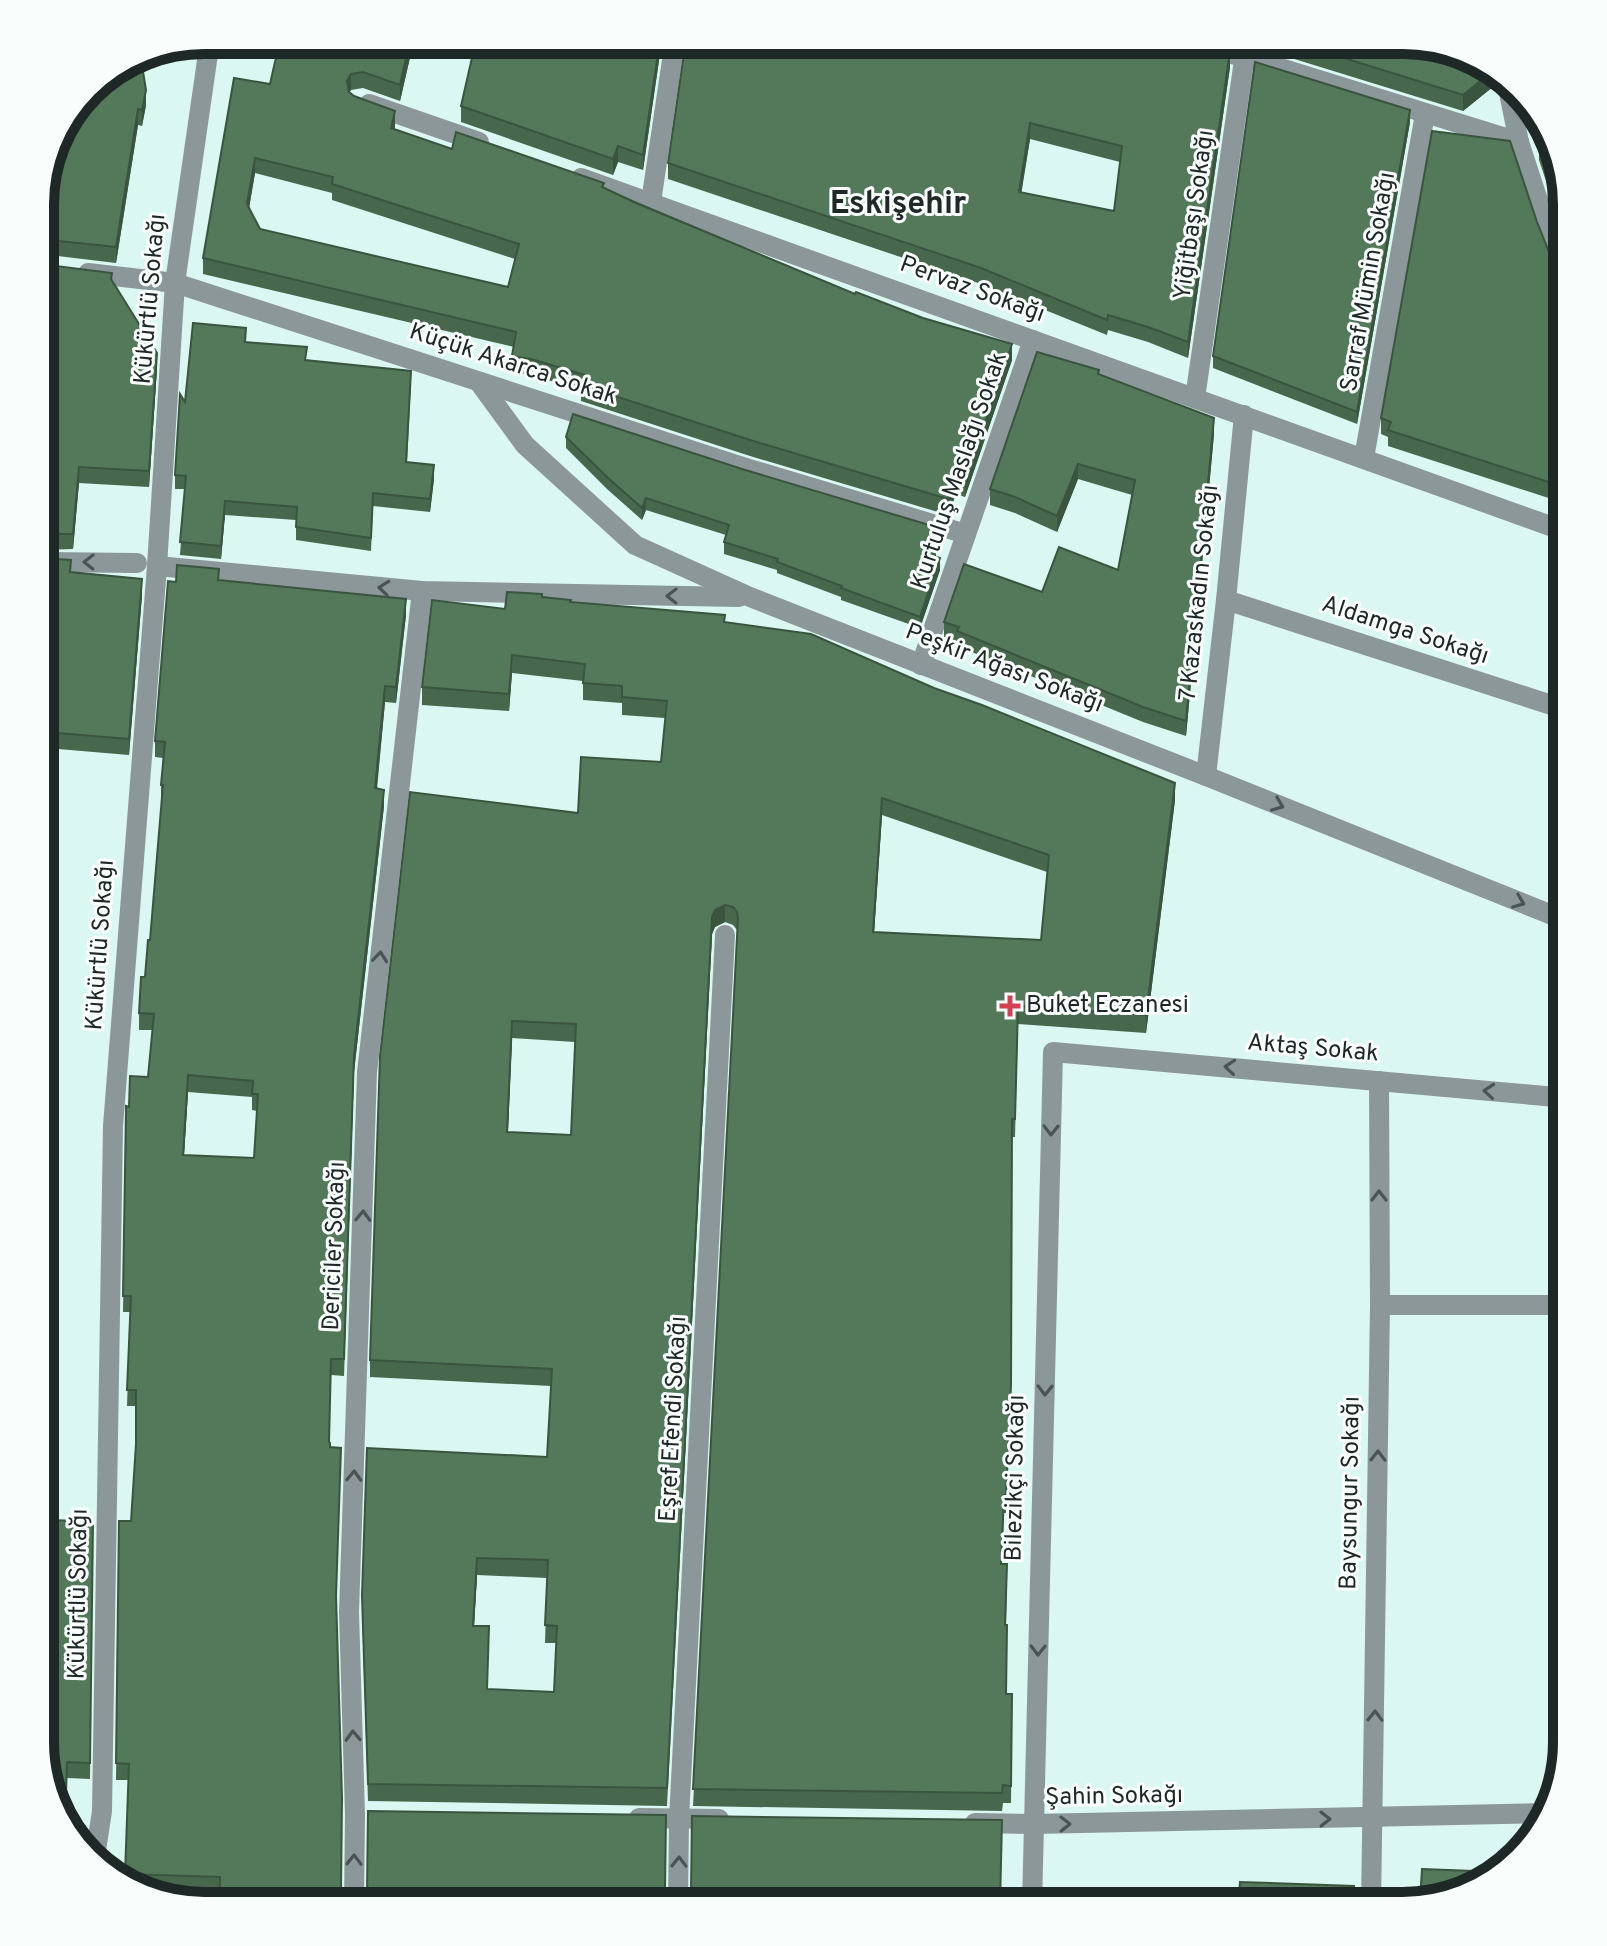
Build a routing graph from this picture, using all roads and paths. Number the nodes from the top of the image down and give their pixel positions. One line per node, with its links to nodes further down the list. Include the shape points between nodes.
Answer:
1 (208, 54): 14 (street, Kükürtlü Sokağı)
2 (673, 54): 11 (street)
3 (1245, 54): 17 (street, Yiğitbaşı Sokağı)
4 (1260, 54): 7 (street)
5 (359, 100): 9 (street)
6 (1510, 100): 8 (street)
7 (1425, 114): 8 (street); 19 (street, Sarraf Mümin Sokağı)
8 (1519, 142): 12 (street)
9 (490, 146)
10 (564, 172): 11 (street, Pervaz Sokağı)
11 (651, 202): 15 (street, Pervaz Sokağı)
12 (1553, 222)
13 (70, 271): 14 (street, Küçük Akarca Sokak)
14 (175, 283): 16 (street, Küçük Akarca Sokak); 23 (street, Kükürtlü Sokağı)
15 (1033, 340): 17 (street, Pervaz Sokağı); 21 (street, Kurtuluş Maslağı Sokak)
16 (479, 382): 21 (street, Küçük Akarca Sokak); 25 (street, Peşkir Ağası Sokağı, via 525,445 635,545)
17 (1195, 398): 18 (street, Pervaz Sokağı)
18 (1244, 415): 19 (street, Pervaz Sokağı); 26 (street, 7 Kazaskadın Sokağı)
19 (1364, 458): 20 (street, Pervaz Sokağı)
20 (1553, 527)
21 (966, 534): 27 (street, Kurtuluş Maslağı Sokak)
22 (54, 562): 23 (street, one-way to 22)
23 (147, 564): 24 (street, one-way to 23); 44 (street, Kükürtlü Sokağı, via 113,1126 102,1811)
24 (422, 591): 25 (street, one-way to 24); 45 (street, Dericiler Sokağı, one-way to 24, via 363,1814 349,1612 367,1072)
25 (750, 597): 27 (street, Peşkir Ağası Sokağı)
26 (1226, 600): 28 (street, Aldamga Sokağı); 29 (street, 7 Kazaskadın Sokağı)
27 (921, 665): 29 (street, Peşkir Ağası Sokağı)
28 (1553, 705)
29 (1206, 776): 30 (street, Peşkir Ağası Sokağı, one-way to 30)
30 (1553, 915)
31 (725, 935): 40 (street, Eşref Efendi Sokağı)
32 (1053, 1052): 33 (street, Aktaş Sokak, one-way to 32); 43 (street, Bilezikçi Sokağı, one-way to 43)
33 (1379, 1081): 34 (street, Aktaş Sokak, one-way to 33); 35 (street, Baysungur Sokağı, one-way to 33)
34 (1553, 1097)
35 (1380, 1305): 36 (street); 39 (street, Baysungur Sokağı, one-way to 35)
36 (1553, 1305)
37 (1535, 1813): 39 (street, Şahin Sokağı)
38 (617, 1818): 40 (street)
39 (1374, 1818): 43 (street, Şahin Sokağı, one-way to 39); 48 (street, Baysungur Sokağı)
40 (679, 1819): 41 (street); 46 (street, Eşref Efendi Sokağı, one-way to 40)
41 (741, 1820)
42 (956, 1823): 43 (street, Şahin Sokağı)
43 (1033, 1824): 47 (street, Bilezikçi Sokağı)
44 (97, 1847)
45 (355, 1892)
46 (678, 1892)
47 (1032, 1892)
48 (1371, 1892)

